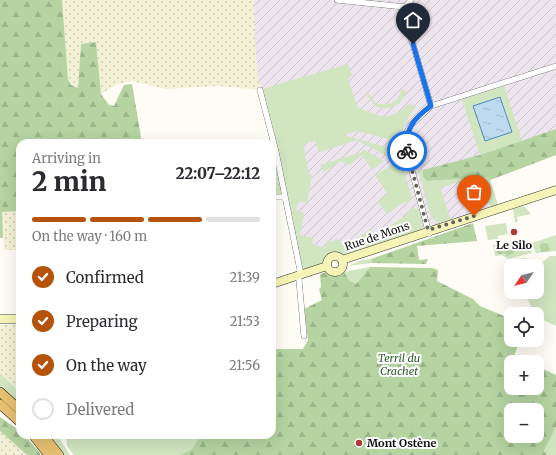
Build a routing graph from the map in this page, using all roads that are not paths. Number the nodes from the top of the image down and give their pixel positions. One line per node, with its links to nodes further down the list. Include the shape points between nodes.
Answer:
1 (337, 0): 3 (street)
2 (411, 0): 3 (street)
3 (405, 7): 6 (street, via 405,17)
4 (556, 66): 6 (street)
5 (260, 90): 7 (street)
6 (431, 106): 12 (street, via 411,124 406,143)
7 (273, 139)
8 (276, 151): 10 (street)
9 (556, 190): 12 (main road, Rue de Mons)
10 (284, 197): 11 (street); 15 (street)
11 (276, 198)
12 (429, 232): 13 (main road, Rue de Mons)
13 (342, 262): 14 (main road, via 336,256 330,257); 14 (main road, via 340,270 335,272 329,271)
14 (326, 266): 15 (main road)
15 (299, 275): 16 (main road); 19 (street)
16 (276, 283)
17 (16, 318): 18 (main road)
18 (0, 319)
19 (304, 336)
20 (0, 392): 22 (highway)
21 (0, 404): 23 (highway)
22 (16, 406)
23 (16, 418)
24 (36, 439): 26 (highway)
25 (46, 439): 27 (highway)
26 (49, 455)
27 (59, 455)

